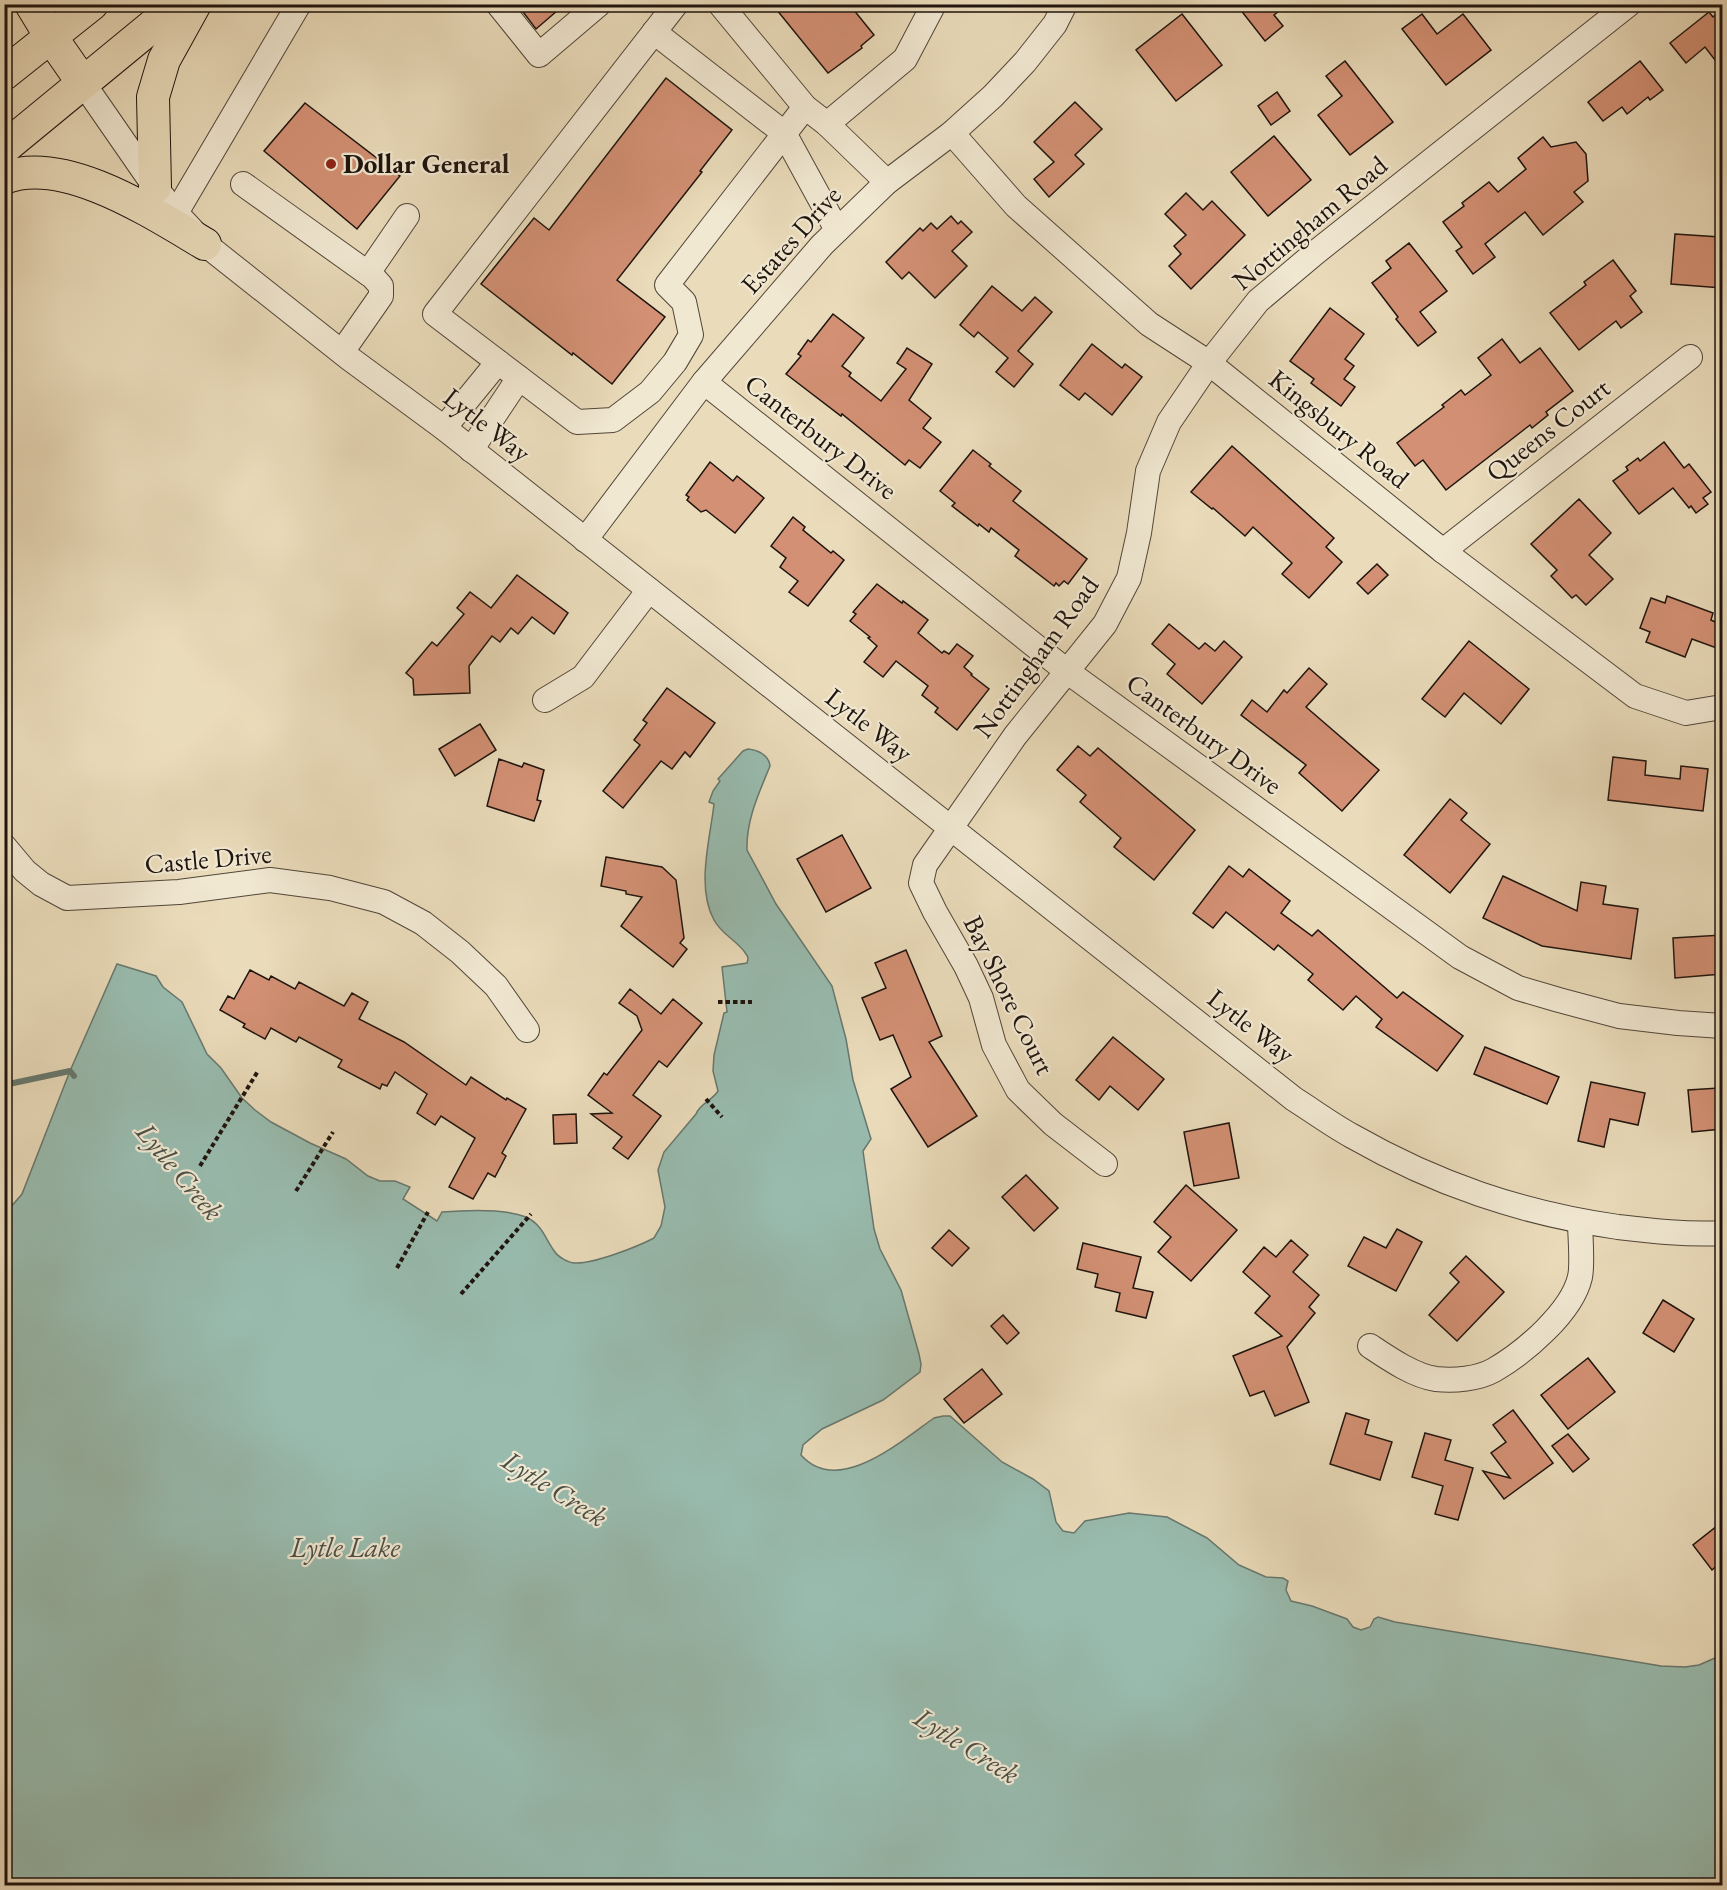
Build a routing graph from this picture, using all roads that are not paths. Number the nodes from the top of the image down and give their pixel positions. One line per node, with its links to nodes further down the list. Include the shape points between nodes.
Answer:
1 (31, 4): 14 (main road)
2 (92, 4): 14 (main road)
3 (179, 4): 16 (main road)
4 (195, 4): 25 (main road, via 164,60 153,96)
5 (299, 4): 26 (street)
6 (498, 4): 7 (street, via 539,55)
7 (599, 4)
8 (720, 4): 17 (street)
9 (934, 4): 18 (street, via 905,59)
10 (1065, 4): 20 (street, Estates Drive, via 1055,24 1025,62)
11 (1629, 4): 34 (street, Nottingham Road, via 1266,294)
12 (669, 7): 13 (street)
13 (654, 32): 19 (street); 33 (street, via 435,314)
14 (51, 37): 15 (main road); 16 (main road)
15 (4, 74)
16 (83, 83): 21 (main road); 25 (street, Lytle Way)
17 (805, 107): 18 (street); 19 (street)
18 (826, 124): 23 (street)
19 (784, 133): 28 (street); 35 (street, via 667,285 684,302 691,335 650,392 613,420 577,422)
20 (952, 133): 23 (street, Estates Drive); 34 (street, Kingsbury Road, via 1016,207 1065,251 1149,324)
21 (4, 148)
22 (4, 178): 29 (main road, via 58,173 92,184)
23 (886, 182): 28 (street, Estates Drive)
24 (243, 184): 30 (street)
25 (155, 187): 26 (street, Lytle Way)
26 (176, 213): 29 (street, Lytle Way)
27 (407, 216): 30 (street)
28 (837, 230): 36 (street, Estates Drive)
29 (206, 244): 31 (street, Lytle Way)
30 (368, 273): 31 (street, via 381,286 381,296)
31 (342, 351): 37 (street, Lytle Way)
32 (1690, 357): 40 (street, Queens Court)
33 (498, 362): 35 (street); 37 (street)
34 (1209, 363): 40 (street, Kingsbury Road); 42 (street, Nottingham Road, via 1169,422 1148,471 1130,578 1105,624)
35 (519, 378): 38 (street)
36 (704, 382): 39 (street, Estates Drive); 42 (street, Canterbury Drive)
37 (444, 428): 38 (street, Lytle Way)
38 (471, 450): 39 (street, Lytle Way)
39 (585, 540): 41 (street, Lytle Way)
40 (1443, 551): 44 (street, Kingsbury Road, via 1635,696 1686,713)
41 (649, 590): 43 (street, via 583,677); 45 (street, Lytle Way)
42 (1068, 672): 45 (street, Nottingham Road, via 1015,736); 47 (street, Canterbury Drive, via 1460,957 1518,988 1569,1003 1619,1016)
43 (545, 700)
44 (1722, 707)
45 (951, 827): 49 (street, Bay Shore Court, via 925,865 921,883 981,998 994,1046 1018,1090 1053,1124); 50 (street, Lytle Way, via 1294,1099 1351,1136 1471,1193)
46 (4, 846): 48 (street, Castle Drive, via 40,884 67,898 179,892 270,880 330,888 384,902 423,923 460,952 496,986)
47 (1722, 1026)
48 (527, 1030)
49 (1105, 1164)
50 (1580, 1221): 51 (street, Lytle Way, via 1646,1231); 52 (street, via 1580,1276 1569,1302 1552,1324 1493,1371 1466,1379 1434,1379 1400,1366)
51 (1722, 1233)
52 (1370, 1346)

